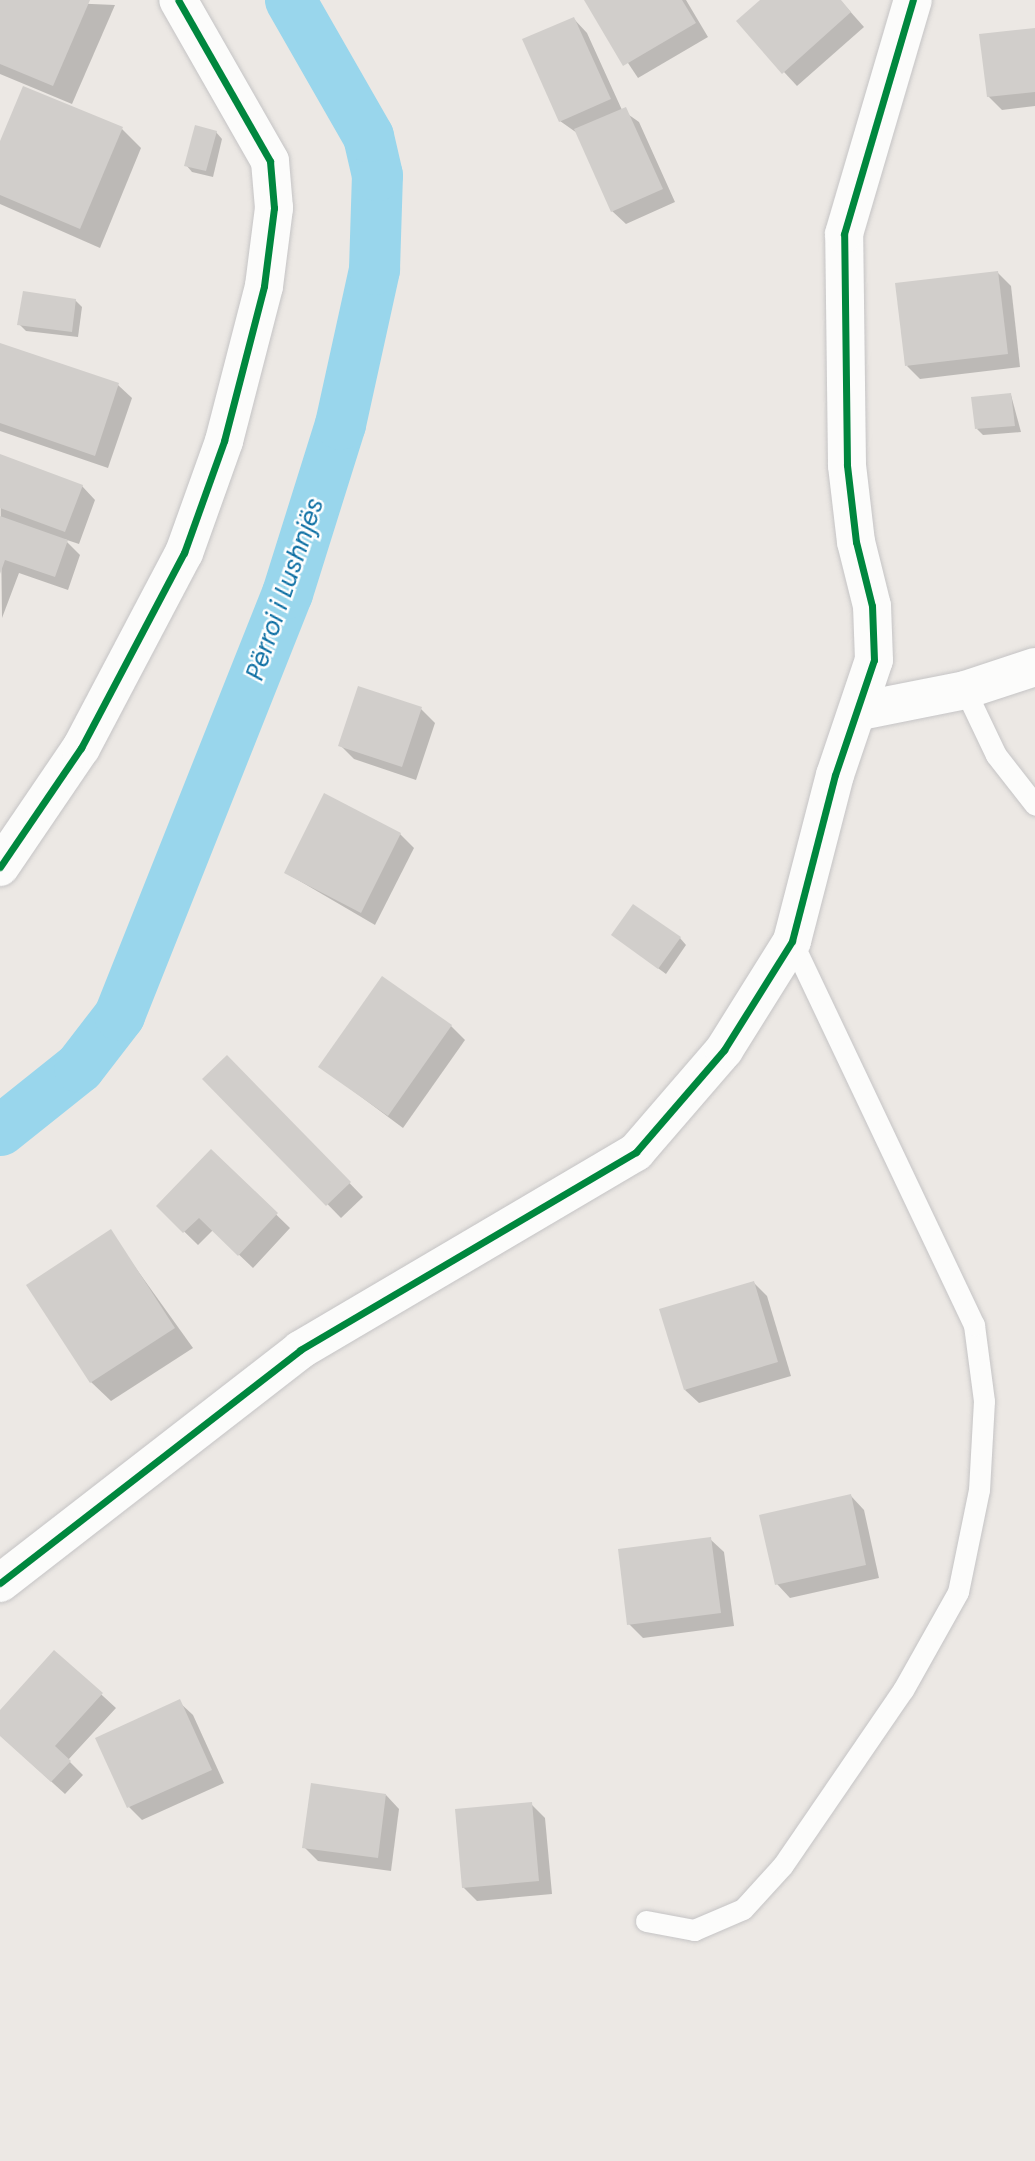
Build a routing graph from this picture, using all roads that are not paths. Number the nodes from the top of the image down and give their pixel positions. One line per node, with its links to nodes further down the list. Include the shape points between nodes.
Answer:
1 (178, 0): 7 (street, via 268,153 274,192 264,286 224,441 184,553 81,748)
2 (914, 0): 5 (street, via 844,234 847,465 856,542 872,606 874,660)
3 (1035, 667): 4 (street)
4 (965, 690): 5 (street); 6 (lane, via 996,755)
5 (860, 711): 8 (street, via 835,775)
6 (1035, 805)
7 (0, 867)
8 (792, 941): 9 (street, via 724,1050 636,1152 300,1350); 10 (lane, via 974,1325 984,1401 979,1490 958,1592 903,1690 783,1866 743,1909 694,1930)
9 (0, 1583)
10 (646, 1922)

